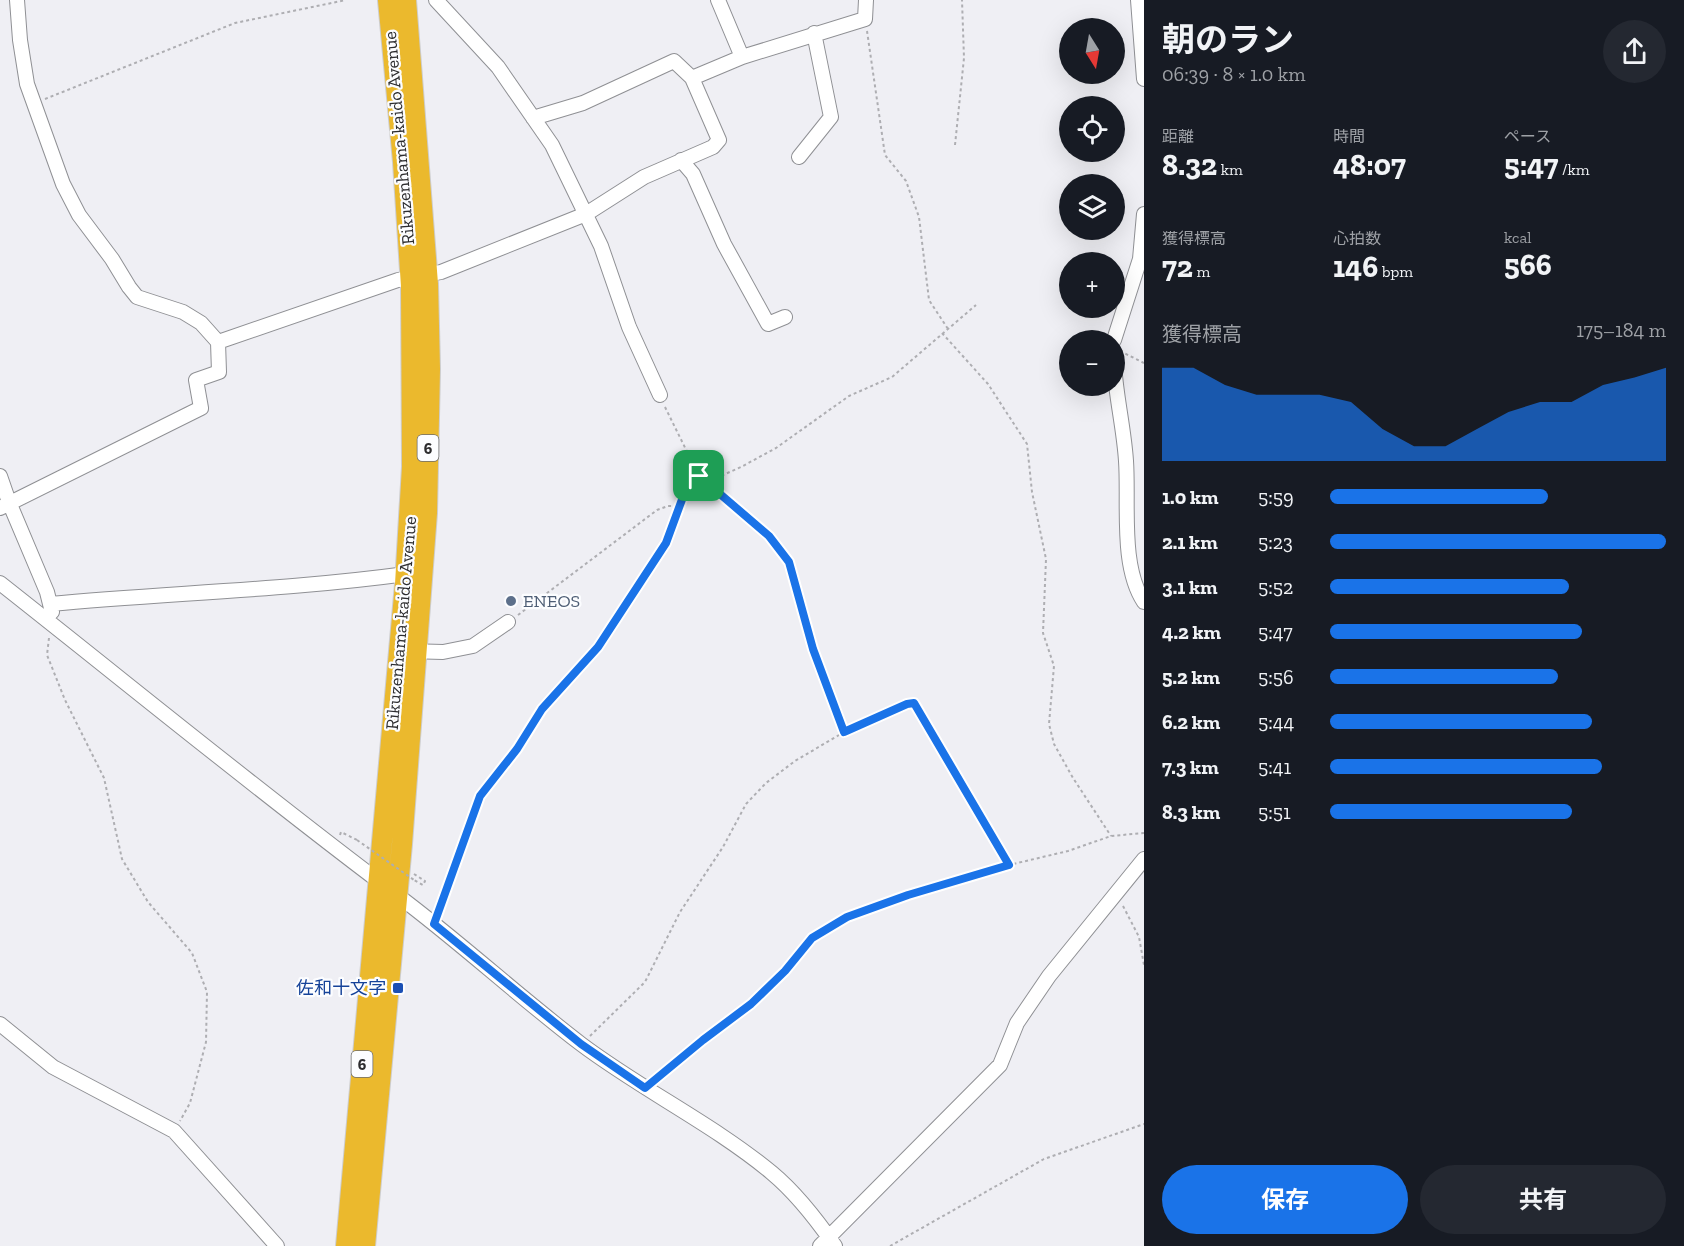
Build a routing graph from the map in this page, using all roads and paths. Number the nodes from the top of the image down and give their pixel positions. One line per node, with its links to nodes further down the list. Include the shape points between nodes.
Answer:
1 (17, 0): 15 (street, via 23,67)
2 (346, 0): 15 (path, via 235,23)
3 (388, 0): 23 (highway, Rikuzenhama-kaido Avenue / 6, via 403,162)
4 (406, 0): 23 (highway, Rikuzenhama-kaido Avenue / 6)
5 (436, 0): 16 (street, via 498,67)
6 (718, 0): 12 (street)
7 (866, 0): 10 (street)
8 (962, 0): 17 (path, via 964,58)
9 (1138, 0): 14 (street)
10 (865, 19): 11 (street); 26 (path, via 885,155 906,181 919,217 929,300)
11 (814, 33): 12 (street); 18 (street, via 831,117)
12 (742, 57): 13 (street)
13 (692, 78): 16 (street, via 674,61 583,103); 19 (street, via 719,140 713,147)
14 (1144, 79)
15 (36, 102): 29 (street, via 63,184 79,215 129,287 137,297 183,312 201,323)
16 (533, 118): 20 (street, via 552,145)
17 (955, 145)
18 (799, 157)
19 (681, 160): 20 (street, via 644,177); 25 (street, via 693,174 724,244 768,324)
20 (586, 214): 23 (street, via 441,272); 32 (street)
21 (1144, 214): 22 (street)
22 (1142, 260): 27 (street)
23 (419, 276): 29 (street); 39 (highway, Rikuzenhama-kaido Avenue / 6); 45 (highway, Rikuzenhama-kaido Avenue / 6, via 430,369 427,513)
24 (976, 305): 26 (path)
25 (785, 317)
26 (948, 328): 28 (path)
27 (1118, 330)
28 (942, 333): 36 (path, via 892,377 849,396 776,448); 48 (path, via 988,384 1027,444 1046,559 1043,633 1054,666 1049,724 1054,744 1072,778)
29 (218, 342): 37 (street, via 219,372 195,380 201,408)
30 (1125, 354): 31 (path)
31 (1144, 363)
32 (660, 395): 35 (path)
33 (1118, 396): 41 (street, via 1126,462 1130,557 1135,588)
34 (0, 476): 37 (street)
35 (699, 476): 36 (path); 38 (path, via 687,486)
36 (705, 483): 46 (path, via 769,536 789,562 813,649)
37 (4, 505): 42 (street, via 30,549)
38 (680, 506): 43 (path, via 657,510); 56 (path, via 666,543 598,647 542,709 480,796)
39 (406, 574): 42 (street, via 344,583); 45 (highway, Rikuzenhama-kaido Avenue / 6)
40 (0, 583): 44 (street)
41 (1144, 602)
42 (51, 604): 44 (street)
43 (508, 622): 45 (street, via 473,646 443,652)
44 (51, 623): 53 (street); 62 (path, via 47,655 104,778 123,860 148,903 192,953 207,992 206,1042 190,1102)
45 (408, 651): 53 (highway, Rikuzenhama-kaido Avenue / 6); 55 (highway, Rikuzenhama-kaido Avenue / 6)
46 (844, 732): 51 (path, via 914,703); 59 (path, via 795,761 746,804 723,848 680,912 645,982)
47 (1144, 832): 48 (path)
48 (1111, 836): 51 (path)
49 (345, 839): 52 (path, bridge, via 339,836 341,832 423,885 425,881)
50 (1144, 859): 54 (street)
51 (1009, 865): 60 (path, via 908,895 838,922 812,938 751,1004)
52 (411, 873)
53 (378, 882): 55 (street); 65 (highway, Rikuzenhama-kaido Avenue / 6)
54 (1117, 893): 57 (path, via 1139,937); 63 (street, via 1049,976 1017,1023 999,1065)
55 (397, 895): 56 (street); 66 (highway, Rikuzenhama-kaido Avenue / 6)
56 (434, 924): 59 (street)
57 (1144, 965)
58 (0, 1024): 62 (street, via 53,1067)
59 (581, 1044): 60 (street)
60 (645, 1088): 63 (street, via 773,1174 793,1194)
61 (1144, 1124): 67 (path, via 1044,1160)
62 (174, 1131): 64 (street)
63 (828, 1243)
64 (278, 1246)
65 (346, 1246)
66 (365, 1246)
67 (890, 1246)

